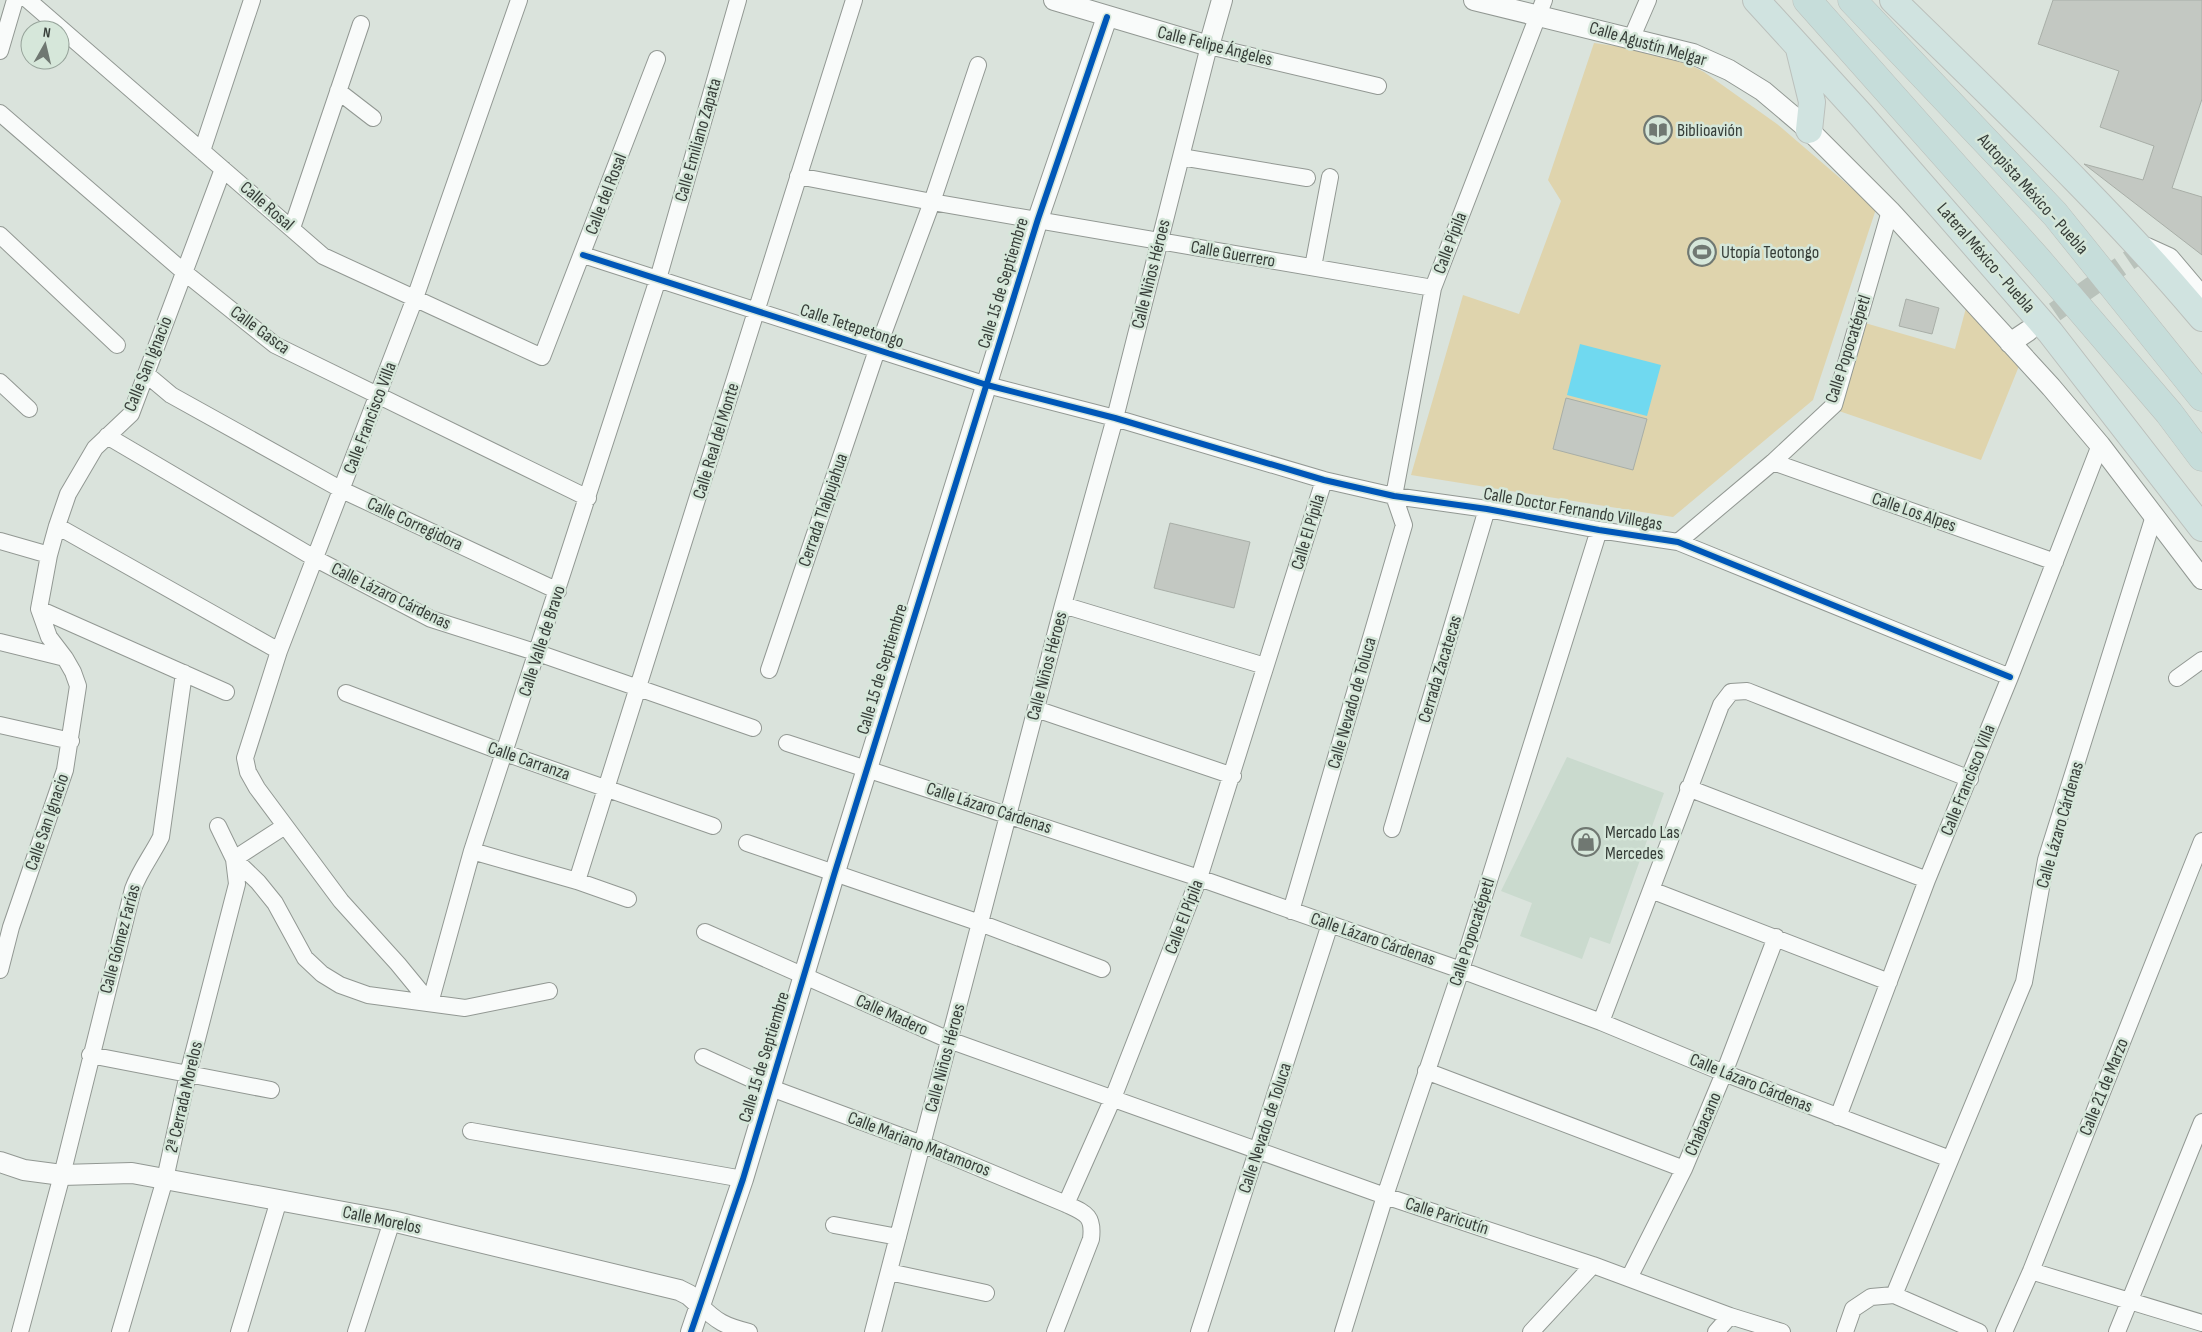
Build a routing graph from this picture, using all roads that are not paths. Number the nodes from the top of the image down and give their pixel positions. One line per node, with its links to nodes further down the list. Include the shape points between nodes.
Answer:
1 (15, 0): 21 (street)
2 (28, 0): 29 (street, Calle Rosal)
3 (252, 0): 29 (street)
4 (519, 0): 48 (street, Calle Francisco Villa)
5 (738, 0): 45 (street, Calle Emiliano Zapata)
6 (854, 0): 32 (street, Calle Real del Monte)
7 (1054, 0): 16 (street, Calle Felipe Ángeles)
8 (1222, 0): 19 (street, Calle Niños Héroes)
9 (1474, 0): 15 (street, Calle Agustín Melgar)
10 (1648, 0): 18 (street)
11 (1756, 0): 20 (highway, Lateral México - Puebla)
12 (1808, 0): 65 (highway, via 2093,324)
13 (1852, 0): 60 (highway, Autopista México - Puebla, via 2055,214)
14 (1893, 0): 50 (highway, via 2167,276)
15 (1540, 7): 18 (street, Calle Agustín Melgar); 46 (street, Calle Pípila)
16 (1107, 17): 19 (street, Calle Felipe Ángeles); 37 (street, Calle 15 de Septiembre)
17 (361, 24): 25 (street)
18 (1632, 38): 28 (street, Calle Agustín Melgar, via 1694,54 1729,70 1763,91)
19 (1209, 46): 24 (street, Calle Felipe Ángeles); 30 (street, Calle Niños Héroes)
20 (1798, 46): 28 (highway, via 1812,102); 74 (highway, Lateral México - Puebla, via 2050,332)
21 (0, 51)
22 (657, 58): 42 (street, Calle del Rosal)
23 (978, 65): 35 (street)
24 (1378, 86)
25 (338, 91): 27 (street); 38 (street)
26 (0, 113): 44 (street, Calle Gasca)
27 (373, 118)
28 (1809, 130): 36 (street, Calle Agustín Melgar)
29 (202, 151): 31 (street, Calle Rosal)
30 (1181, 157): 33 (street); 40 (street, Calle Niños Héroes)
31 (223, 169): 38 (street, Calle Rosal); 44 (street, Calle San Ignacio)
32 (798, 176): 35 (street, Calle Guerrero); 49 (street, Calle Real del Monte)
33 (1307, 178)
34 (1330, 178): 43 (street)
35 (932, 202): 37 (street, Calle Guerrero); 54 (street, Cerrada Tlalpujahua)
36 (1890, 211): 52 (street, Calle Agustín Melgar); 66 (street, Calle Popocatépetl, via 1834,405)
37 (1038, 219): 40 (street, Calle Guerrero); 58 (street, Calle 15 de Septiembre)
38 (292, 228): 48 (street, Calle Rosal, via 323,256)
39 (0, 235): 53 (street)
40 (1159, 241): 43 (street, Calle Guerrero); 62 (street, Calle Niños Héroes)
41 (2147, 248): 47 (street, via 2169,258)
42 (583, 255): 45 (street, Calle Tetepetongo); 55 (street, Calle del Rosal)
43 (1313, 267): 46 (street, Calle Guerrero)
44 (184, 272): 56 (street, Calle San Ignacio); 59 (street, Calle Gasca, via 275,345)
45 (658, 279): 49 (street, Calle Tetepetongo); 70 (street, Calle Valle de Bravo)
46 (1433, 288): 69 (street, Calle Pípila)
47 (2202, 297)
48 (415, 298): 55 (street, Calle Rosal); 59 (street, Calle Francisco Villa)
49 (756, 310): 54 (street, Calle Tetepetongo); 95 (street, Calle Real del Monte)
50 (2202, 318)
51 (2028, 331): 52 (street)
52 (2010, 343): 64 (street, Calle Agustín Melgar)
53 (117, 345)
54 (877, 350): 58 (street, Calle Tetepetongo); 91 (street, Cerrada Tlalpujahua)
55 (542, 357)
56 (146, 374): 63 (street, Calle San Ignacio, via 131,414); 68 (street, Calle Corregidora, via 171,395)
57 (0, 382): 61 (street)
58 (987, 386): 62 (street, Calle Tetepetongo); 104 (street, Calle 15 de Septiembre)
59 (378, 397): 68 (street, Calle Francisco Villa); 70 (street, Calle Gasca)
60 (2202, 397)
61 (29, 409)
62 (1115, 418): 67 (street, Calle Doctor Fernando Villegas); 83 (street, Calle Niños Héroes)
63 (107, 436): 73 (street, Calle San Ignacio, via 80,472); 79 (street, Calle Lázaro Cárdenas)
64 (2100, 444): 72 (street, Calle Agustín Melgar); 80 (street, Calle Francisco Villa)
65 (2202, 457)
66 (1773, 462): 77 (street, Calle Popocatépetl); 80 (street, Calle Los Alpes)
67 (1324, 480): 69 (street, Calle Doctor Fernando Villegas); 90 (street, Calle El Pípila)
68 (342, 490): 79 (street, Calle Francisco Villa); 82 (street, Calle Corregidora)
69 (1394, 496): 71 (street, Calle Doctor Fernando Villegas); 124 (street, Calle Nevado de Toluca, via 1404,525)
70 (588, 498): 82 (street, Calle Valle de Bravo)
71 (1487, 509): 75 (street, Calle Doctor Fernando Villegas); 113 (street, Cerrada Zacatecas)
72 (2154, 516): 81 (street, Calle Agustín Melgar); 151 (street, Calle Lázaro Cárdenas, via 2046,860 2024,982)
73 (57, 526): 78 (street, Calle San Ignacio); 86 (street)
74 (2202, 528)
75 (1599, 530): 77 (street, Calle Doctor Fernando Villegas); 131 (street, Calle Popocatépetl)
76 (0, 541): 78 (street)
77 (1678, 542): 93 (street, Calle Doctor Fernando Villegas)
78 (49, 555): 84 (street, Calle San Ignacio)
79 (316, 559): 86 (street, Calle Francisco Villa); 87 (street, Calle Lázaro Cárdenas, via 431,619)
80 (2055, 562): 93 (street, Calle Francisco Villa)
81 (2202, 579)
82 (558, 591): 87 (street, Calle Valle de Bravo)
83 (1063, 605): 90 (street); 98 (street, Calle Niños Héroes)
84 (39, 609): 89 (street, Calle San Ignacio, via 49,638); 92 (street)
85 (0, 642): 89 (street)
86 (279, 651): 111 (street, Calle Francisco Villa, via 245,758 257,788)
87 (538, 653): 95 (street, Calle Lázaro Cárdenas); 103 (street, Calle Valle de Bravo)
88 (2202, 660): 94 (street)
89 (69, 665): 101 (street, Calle San Ignacio, via 78,686)
90 (1266, 666): 105 (street, Calle El Pípila)
91 (769, 670)
92 (184, 673): 96 (street); 138 (street, Calle Gómez Farías, via 161,837 132,889)
93 (2010, 677): 106 (street, Calle Francisco Villa)
94 (2177, 678)
95 (639, 688): 100 (street, Calle Lázaro Cárdenas); 107 (street, Calle Real del Monte)
96 (226, 692)
97 (346, 693): 103 (street, Calle Carranza)
98 (1036, 709): 105 (street); 109 (street, Calle Niños Héroes)
99 (0, 725): 101 (street)
100 (753, 728)
101 (71, 741): 130 (street, Calle San Ignacio, via 65,770 11,927)
102 (786, 743): 104 (street, Calle Lázaro Cárdenas)
103 (505, 753): 107 (street, Calle Carranza); 116 (street, Calle Valle de Bravo)
104 (867, 768): 109 (street, Calle Lázaro Cárdenas); 118 (street, Calle 15 de Septiembre)
105 (1233, 776): 119 (street, Calle El Pípila)
106 (1970, 779): 108 (street, via 1747,691 1731,692 1721,705); 120 (street, Calle Francisco Villa)
107 (608, 788): 112 (street, Calle Carranza); 121 (street, Calle Real del Monte)
108 (1688, 788): 120 (street); 122 (street)
109 (1008, 815): 119 (street, Calle Lázaro Cárdenas); 125 (street, Calle Niños Héroes)
110 (218, 826): 117 (street)
111 (285, 826): 117 (street); 135 (street, Calle Francisco Villa, via 341,901)
112 (713, 826)
113 (1392, 829)
114 (2202, 841): 164 (street, Calle 21 de Marzo)
115 (747, 844): 118 (street)
116 (472, 851): 121 (street); 135 (street, Calle Valle de Bravo)
117 (234, 859): 135 (street, via 275,903 305,958 322,974 340,986 368,995); 142 (street, 2ª Cerrada Morelos, via 236,884)
118 (834, 875): 125 (street); 132 (street, Calle 15 de Septiembre)
119 (1199, 878): 124 (street, Calle Lázaro Cárdenas); 145 (street, Calle El Pípila)
120 (1927, 880): 133 (street, Calle Francisco Villa)
121 (578, 881): 123 (street)
122 (1651, 890): 128 (street); 136 (street)
123 (628, 899)
124 (1291, 911): 126 (street, Calle Lázaro Cárdenas)
125 (980, 923): 129 (street); 137 (street, Calle Niños Héroes)
126 (1330, 924): 131 (street, Calle Lázaro Cárdenas); 150 (street, Calle Nevado de Toluca)
127 (705, 932): 132 (street, Calle Madero)
128 (1776, 937): 133 (street); 141 (street, Chabacano)
129 (1102, 969)
130 (0, 970)
131 (1461, 970): 136 (street, Calle Lázaro Cárdenas); 140 (street, Calle Popocatépetl)
132 (805, 977): 137 (street, Calle Madero); 143 (street, Calle 15 de Septiembre)
133 (1889, 982): 146 (street, Calle Francisco Villa)
134 (549, 991): 135 (street, via 466,1008)
135 (430, 1003)
136 (1601, 1022): 141 (street, Calle Lázaro Cárdenas)
137 (949, 1040): 145 (street, Calle Madero); 149 (street, Calle Niños Héroes)
138 (90, 1055): 142 (street); 154 (street, Calle Gómez Farías)
139 (703, 1056): 143 (street, Calle Mariano Matamoros)
140 (1426, 1071): 153 (street); 157 (street, Calle Popocatépetl)
141 (1724, 1073): 146 (street, Calle Lázaro Cárdenas); 153 (street, Chabacano)
142 (188, 1074): 144 (street); 155 (street, 2ª Cerrada Morelos)
143 (770, 1088): 149 (street, Calle Mariano Matamoros); 156 (street, Calle 15 de Septiembre)
144 (271, 1090)
145 (1113, 1098): 150 (street, Calle Paricutín); 159 (street, Calle El Pípila)
146 (1838, 1117): 151 (street, Calle Lázaro Cárdenas)
147 (2202, 1122): 169 (street)
148 (471, 1131): 156 (street)
149 (922, 1144): 159 (street, Calle Mariano Matamoros); 162 (street, Calle Niños Héroes)
150 (1259, 1151): 157 (street, Calle Paricutín); 181 (street, Calle Nevado de Toluca)
151 (1950, 1159): 168 (street, Calle Lázaro Cárdenas)
152 (0, 1162): 154 (street, Calle Morelos, via 24,1170)
153 (1684, 1169): 166 (street, Chabacano)
154 (62, 1175): 155 (street, Calle Morelos, via 132,1173); 173 (street, Calle Gómez Farías)
155 (165, 1178): 158 (street, Calle Morelos); 174 (street, 2ª Cerrada Morelos)
156 (743, 1179): 170 (street, Calle 15 de Septiembre)
157 (1385, 1196): 163 (street, Calle Paricutín); 182 (street, Calle Popocatépetl)
158 (279, 1200): 160 (street, Calle Morelos); 175 (street)
159 (1066, 1204): 180 (street, via 1086,1214 1093,1225 1091,1239)
160 (392, 1221): 170 (street, Calle Morelos, via 679,1290); 176 (street)
161 (834, 1225): 162 (street)
162 (898, 1237): 165 (street, Calle Niños Héroes)
163 (1593, 1265): 166 (street, Calle Paricutín); 183 (street)
164 (2031, 1271): 169 (street); 188 (street, Calle 21 de Marzo)
165 (889, 1272): 167 (street); 179 (street, Calle Niños Héroes)
166 (1629, 1278): 171 (street, Calle Paricutín)
167 (986, 1293)
168 (1894, 1295): 186 (street, via 1871,1297 1854,1309); 187 (street)
169 (2128, 1300): 172 (street); 189 (street)
170 (699, 1304): 177 (street, Calle 15 de Septiembre); 178 (street, Calle Morelos, via 725,1326)
171 (1730, 1316): 184 (street); 185 (street, Calle Paricutín)
172 (2202, 1323)
173 (20, 1332)
174 (120, 1332)
175 (239, 1332)
176 (356, 1332)
177 (691, 1332)
178 (749, 1332)
179 (873, 1332)
180 (1054, 1332)
181 (1199, 1332)
182 (1342, 1332)
183 (1531, 1332)
184 (1716, 1332)
185 (1782, 1332)
186 (1845, 1332)
187 (1979, 1332)
188 (2004, 1332)
189 (2117, 1332)

